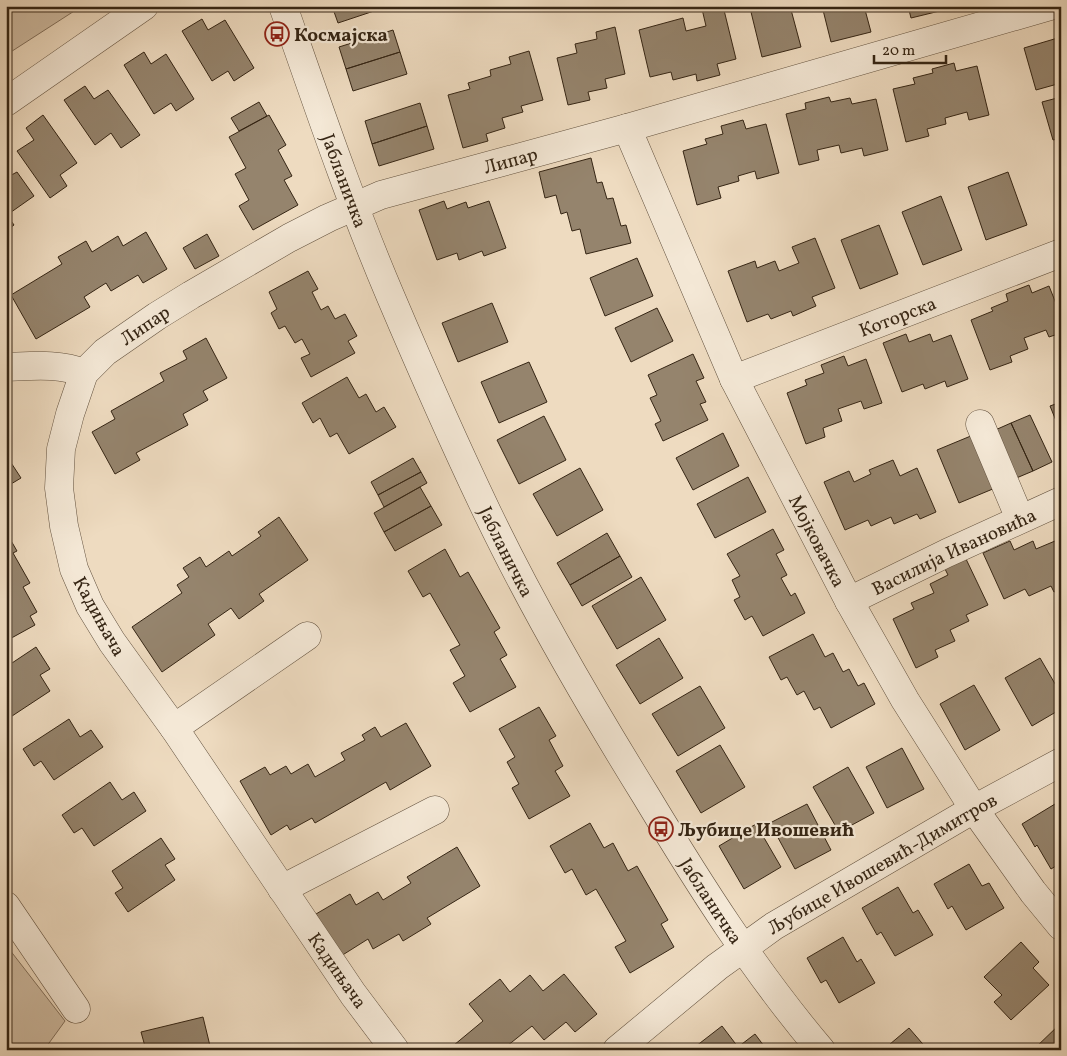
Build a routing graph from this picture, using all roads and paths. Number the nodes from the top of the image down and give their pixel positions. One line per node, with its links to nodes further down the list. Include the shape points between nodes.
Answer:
1 (144, 6): 4 (street)
2 (283, 6): 6 (street, Јабланичка)
3 (1050, 6): 5 (street, Липар)
4 (6, 102)
5 (627, 128): 6 (street, Липар, via 381,195); 10 (street, Мојковачка)
6 (355, 206): 9 (street, Липар, via 288,238 191,295 105,352); 23 (street, Јабланичка, via 446,423 547,628 625,763)
7 (1061, 253): 10 (street, Которска)
8 (6, 367): 9 (street, via 59,365)
9 (84, 373): 16 (street, Кадињача, via 61,449 60,488 64,526 74,569 90,606 112,642)
10 (734, 379): 14 (street, Мојковачка)
11 (980, 424): 13 (street)
12 (1061, 501): 13 (street, Василија Ивановића)
13 (1020, 519): 14 (street, Василија Ивановића)
14 (849, 602): 18 (street, Мојковачка, via 905,700)
15 (307, 636): 16 (street)
16 (174, 728): 20 (street, Кадињача)
17 (1061, 762): 18 (street, Љубице Ивошевић-Димитров)
18 (974, 809): 22 (street, Мојковачка); 23 (street, Љубице Ивошевић-Димитров)
19 (435, 810): 20 (street)
20 (282, 889): 25 (street, Кадињача)
21 (6, 906): 24 (street)
22 (1061, 926)
23 (742, 948): 26 (street, Љубице Ивошевић-Димитров); 27 (street, Јабланичка)
24 (76, 1009)
25 (395, 1050)
26 (617, 1050)
27 (820, 1050)

